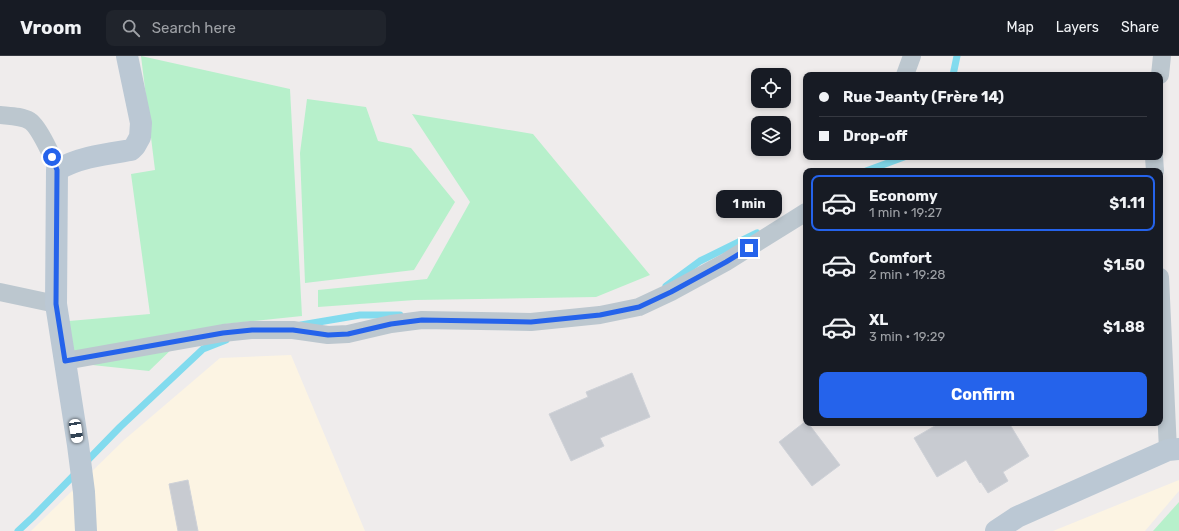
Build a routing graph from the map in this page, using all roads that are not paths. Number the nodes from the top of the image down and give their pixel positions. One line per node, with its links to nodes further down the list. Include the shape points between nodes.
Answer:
1 (127, 56): 7 (street, via 141,123 140,137 135,146 131,150 83,159)
2 (912, 56): 4 (street)
3 (1162, 56): 5 (street)
4 (906, 72)
5 (1160, 72)
6 (0, 115): 7 (street, via 24,118 31,122 38,129)
7 (57, 170): 10 (street)
8 (803, 214): 12 (street, via 726,262 671,292 639,307 600,315 531,322 422,320 348,334 328,335 293,330 252,330)
9 (0, 292): 10 (street)
10 (56, 304): 12 (street)
11 (1163, 314): 13 (street)
12 (65, 361): 14 (street, via 84,492)
13 (1174, 449): 15 (street, via 1017,517)
14 (86, 531)
15 (996, 531)

